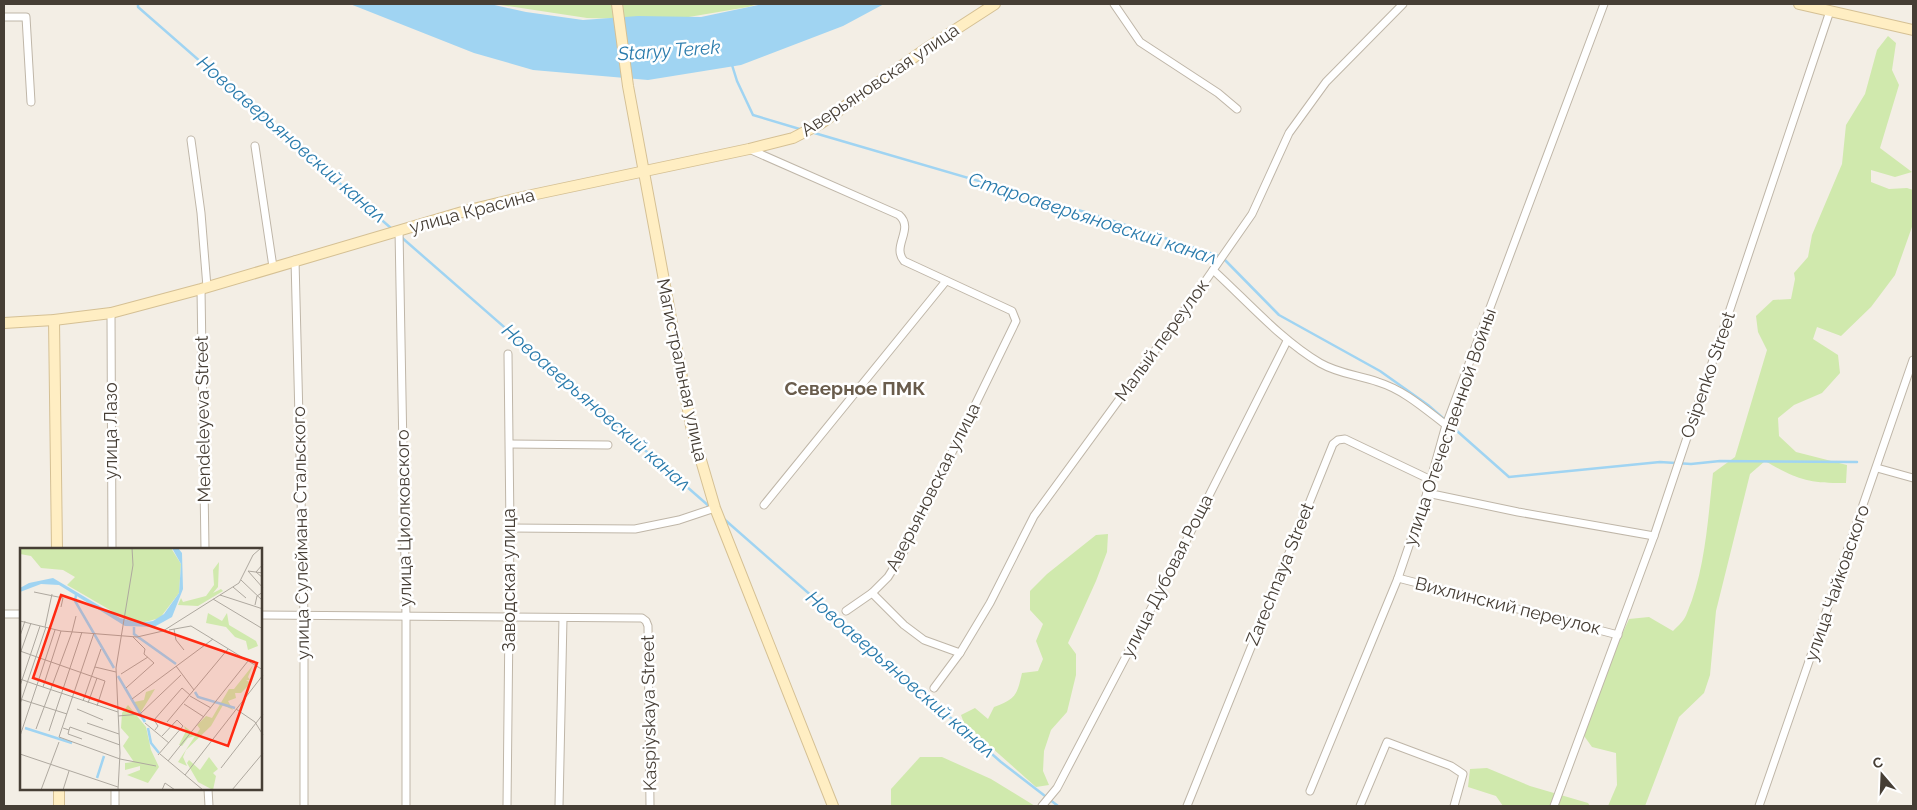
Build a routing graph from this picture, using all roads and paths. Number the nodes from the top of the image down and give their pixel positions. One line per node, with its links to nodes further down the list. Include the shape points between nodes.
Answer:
1 (995, 4): 14 (street, Аверьяновская улица, via 820,124 792,138)
2 (1114, 4): 11 (street, via 1140,42 1218,93)
3 (1403, 4): 19 (street, Малый переулок, via 1326,82 1289,133 1252,214)
4 (1604, 4): 28 (street, улица Отечественной Войны)
5 (1799, 4): 7 (street)
6 (617, 6): 15 (street, Магистральная улица)
7 (1830, 10): 9 (street); 38 (street, Osipenko Street)
8 (4, 17): 10 (street, via 26,17)
9 (1913, 30)
10 (31, 102)
11 (1236, 109)
12 (191, 140): 21 (street, via 202,213)
13 (255, 146): 18 (street)
14 (748, 149): 15 (street, Аверьяновская улица); 20 (street, via 899,215 906,227 900,256)
15 (644, 171): 16 (street, улица Красина, via 527,196); 36 (street, Магистральная улица, via 691,426)
16 (399, 230): 17 (street, улица Красина); 49 (street, улица Циолковского)
17 (295, 260): 18 (street, улица Красина); 48 (street, улица Сулеймана Стальского)
18 (273, 267): 21 (street, улица Красина)
19 (1214, 270): 25 (street); 53 (street, Малый переулок, via 1034,516)
20 (946, 281): 35 (street); 43 (street, Аверьяновская улица, via 1012,312 1016,321 903,553 888,577)
21 (204, 288): 22 (street, улица Красина); 41 (street, Mendeleyeva Street)
22 (111, 313): 23 (street, улица Красина); 40 (street, улица Лазо)
23 (54, 320): 24 (street, улица Красина); 39 (street)
24 (4, 323)
25 (1287, 341): 28 (street, via 1334,371 1394,388); 69 (street, улица Дубовая Роща, via 1057,788)
26 (508, 354): 29 (street, Заводская улица)
27 (1913, 360): 31 (street, улица Чайковского)
28 (1446, 424): 33 (street, улица Отечественной Войны)
29 (510, 444): 30 (street); 37 (street, Заводская улица)
30 (608, 445)
31 (1877, 468): 32 (street); 73 (street, улица Чайковского)
32 (1913, 478)
33 (1431, 480): 34 (street, улица Отечественной Войны); 70 (street, Zarechnaya Street, via 1345,440 1333,444)
34 (1427, 493): 38 (street); 42 (street, улица Отечественной Войны)
35 (764, 505)
36 (715, 508): 37 (street, via 635,529); 68 (street, Магистральная улица)
37 (510, 528): 50 (street, Заводская улица)
38 (1654, 536): 52 (street, Osipenko Street)
39 (57, 548)
40 (112, 548)
41 (205, 548)
42 (1398, 578): 52 (street, Вихлинский переулок); 58 (street, улица Отечественной Войны)
43 (872, 593): 44 (street, Аверьяновская улица); 53 (street, via 924,640)
44 (846, 611)
45 (4, 614): 46 (street)
46 (20, 614)
47 (262, 616): 48 (street)
48 (304, 616): 49 (street); 63 (street, улица Сулеймана Стальского)
49 (406, 617): 50 (street); 64 (street, улица Циолковского)
50 (509, 617): 51 (street); 65 (street, Заводская улица)
51 (563, 618): 66 (street); 67 (street, Kaspiyskaya Street, via 642,618 646,621)
52 (1618, 635): 72 (street, Osipenko Street)
53 (960, 653): 54 (street, Малый переулок)
54 (934, 688)
55 (59, 790): 60 (street)
56 (114, 790): 61 (street)
57 (208, 790): 62 (street)
58 (1310, 791)
59 (1455, 804): 71 (street, via 1463,774 1451,766 1387,742)
60 (59, 806)
61 (115, 806)
62 (208, 806)
63 (304, 806)
64 (406, 806)
65 (507, 806)
66 (559, 806)
67 (650, 806)
68 (833, 806)
69 (1042, 806)
70 (1186, 806)
71 (1360, 806)
72 (1554, 806)
73 (1759, 806)

